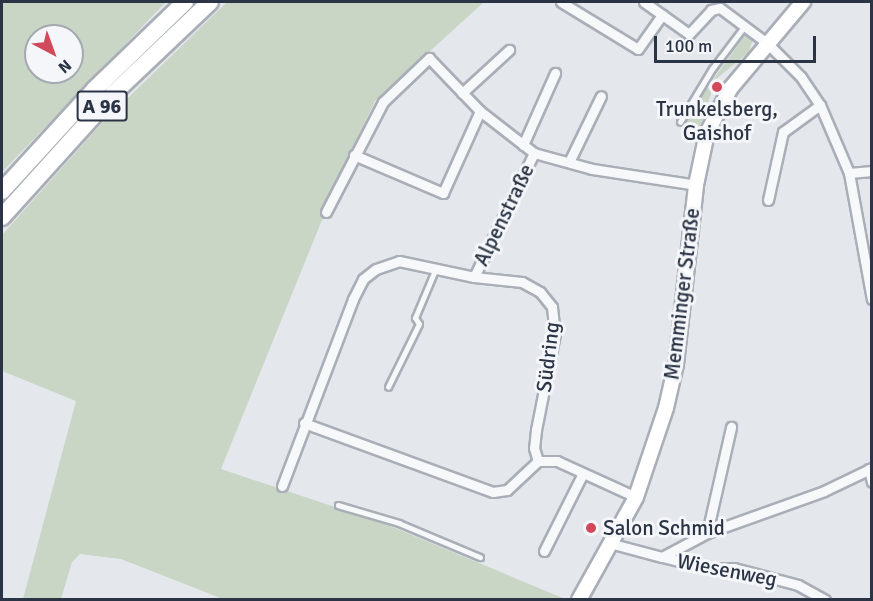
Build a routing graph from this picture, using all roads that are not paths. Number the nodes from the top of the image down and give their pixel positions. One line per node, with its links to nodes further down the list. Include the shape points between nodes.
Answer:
1 (185, 2): 23 (highway, A 96, via 95,89)
2 (210, 2): 26 (highway, A 96, via 114,93)
3 (561, 2): 6 (street, via 638,49)
4 (644, 2): 6 (street)
5 (803, 2): 8 (street, Memminger Straße)
6 (662, 15): 7 (street, via 689,34 711,10 720,8)
7 (745, 25): 8 (street); 15 (lane, via 706,77)
8 (767, 43): 13 (street, via 789,63); 22 (street, Memminger Straße, via 730,89 712,119)
9 (509, 50): 11 (street)
10 (555, 73): 16 (street, Alpenstraße)
11 (462, 93): 14 (street, Alpenstraße); 18 (street, Alpenstraße, via 429,58 383,102)
12 (601, 96): 19 (street, Alpenstraße)
13 (820, 105): 21 (street); 24 (street, via 783,132)
14 (480, 111): 16 (street, Alpenstraße); 18 (street, via 443,193)
15 (680, 123)
16 (523, 145): 17 (street, Alpenstraße)
17 (534, 153): 19 (street, Alpenstraße); 28 (street, Alpenstraße)
18 (354, 155): 25 (street, Alpenstraße)
19 (569, 162): 22 (street, Alpenstraße)
20 (872, 171): 21 (street)
21 (849, 173): 29 (street)
22 (696, 185): 38 (street, Memminger Straße, via 676,364)
23 (2, 191)
24 (768, 200)
25 (326, 212)
26 (2, 217)
27 (436, 268): 28 (street, Südring); 30 (lane, via 415,318 419,324); 31 (street, Südring, via 399,261 376,269 363,279)
28 (474, 277): 33 (street, Südring, via 522,282 540,292 552,307 555,334 536,430)
29 (872, 299)
30 (388, 387)
31 (304, 423): 33 (street, via 494,492 507,490); 37 (street, Südring)
32 (731, 427): 40 (street)
33 (538, 461): 35 (street, via 557,461)
34 (870, 469): 36 (street); 40 (street, via 824,491)
35 (583, 473): 38 (street); 42 (street)
36 (872, 482)
37 (282, 486)
38 (636, 497): 41 (street, Memminger Straße)
39 (338, 505): 43 (lane, via 399,523)
40 (707, 533): 44 (street)
41 (613, 544): 44 (street, Wiesenweg); 45 (street, Memminger Straße)
42 (544, 552)
43 (480, 557)
44 (662, 557): 46 (street, Wiesenweg, via 707,568 734,568 798,585)
45 (579, 600)
46 (825, 600)

